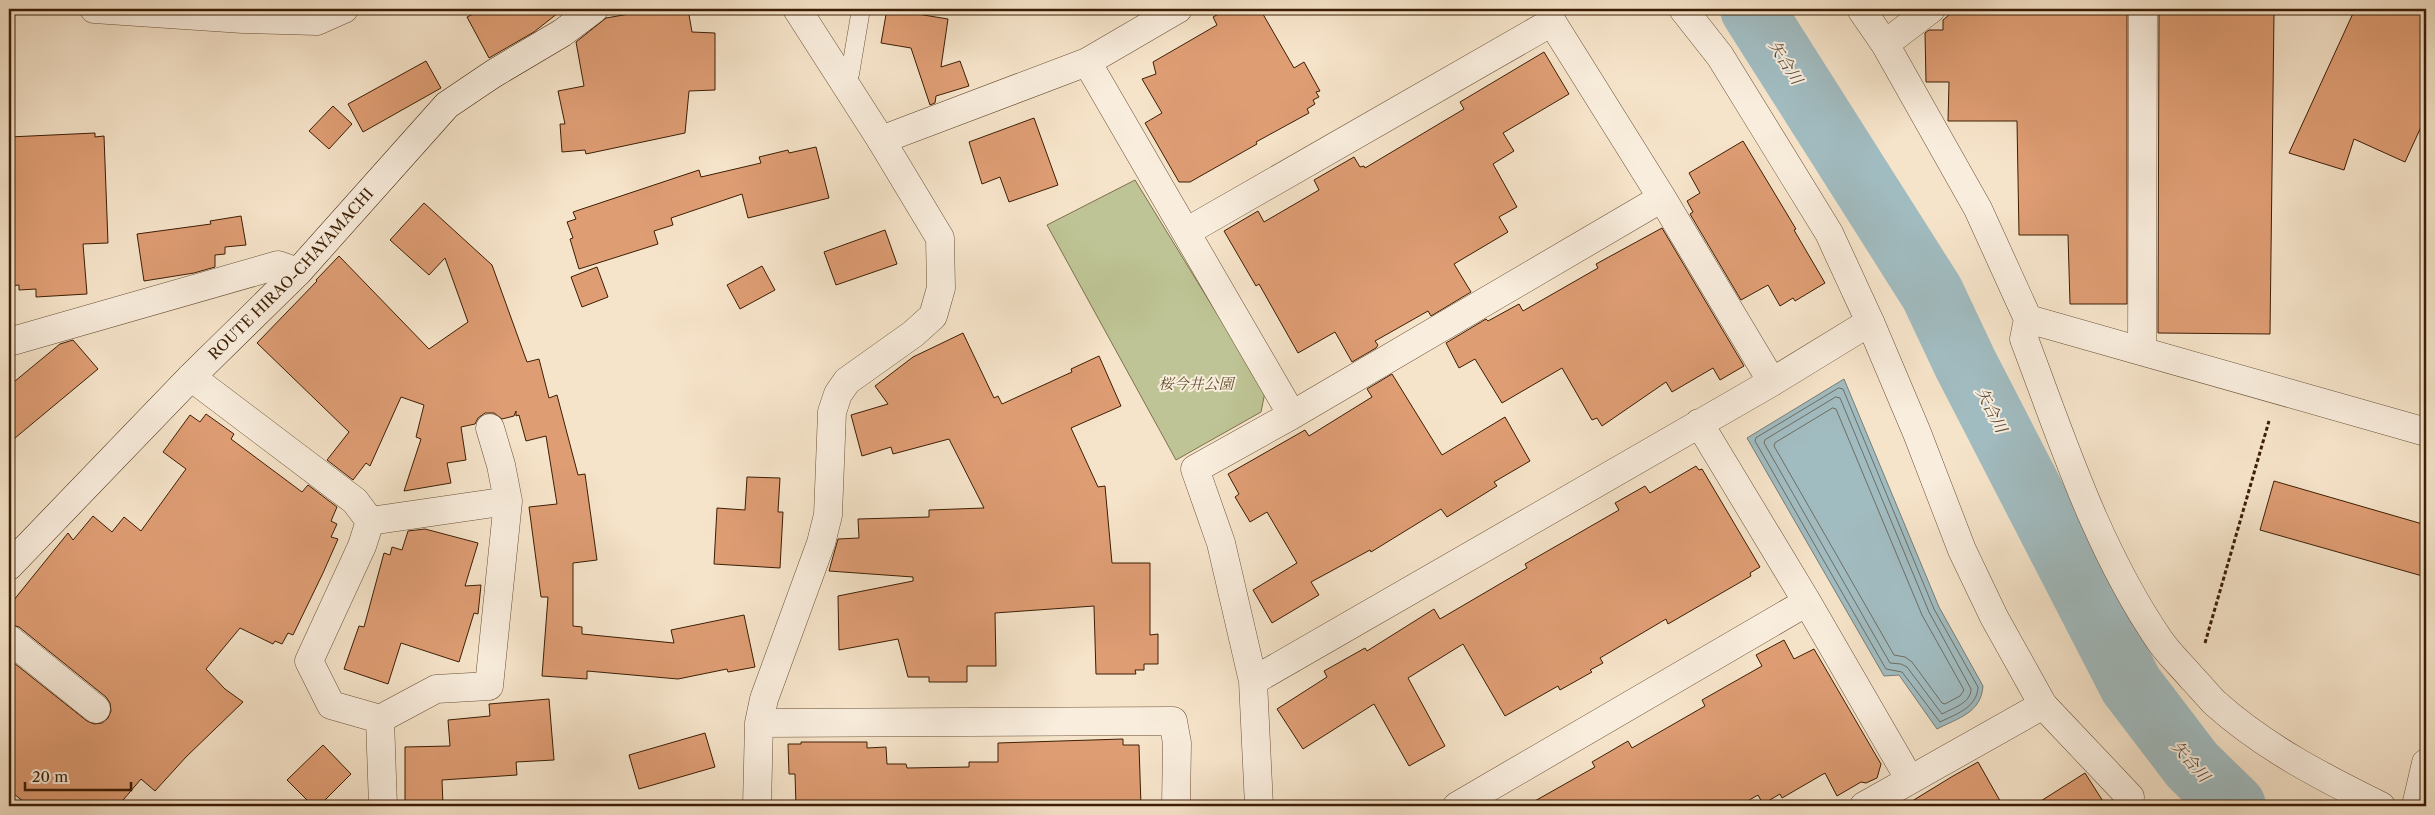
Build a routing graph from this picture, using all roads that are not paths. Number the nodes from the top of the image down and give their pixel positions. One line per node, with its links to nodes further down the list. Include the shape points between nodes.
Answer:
1 (94, 9): 2 (street, via 317,21)
2 (344, 9)
3 (594, 9): 18 (street, ROUTE HIRAO-CHAYAMACHI, via 562,33 447,105)
4 (798, 9): 14 (street)
5 (861, 9): 14 (lane, via 850,74)
6 (1178, 9): 13 (street)
7 (1683, 9): 20 (street, via 1720,56 1828,233)
8 (1861, 9): 12 (street)
9 (1932, 9): 12 (street)
10 (2143, 9): 22 (street)
11 (1544, 15): 16 (street); 17 (street)
12 (1885, 44): 19 (street, via 1978,209)
13 (1087, 62): 15 (street); 17 (street)
14 (844, 83): 15 (street)
15 (881, 140): 38 (street, via 940,238 941,288 933,316 847,380 838,394 832,412 828,514 822,544 764,699)
16 (1662, 198): 24 (street); 25 (street)
17 (1186, 232): 25 (street)
18 (298, 272): 21 (street, via 278,265); 23 (street, ROUTE HIRAO-CHAYAMACHI)
19 (2028, 319): 22 (street); 48 (street, via 2024,339 2076,478 2102,539 2161,643 2214,702 2281,754)
20 (1870, 322): 24 (street); 35 (street, via 1962,550 1994,617)
21 (9, 342)
22 (2142, 351): 28 (street)
23 (191, 377): 30 (street, via 355,501); 31 (street, ROUTE HIRAO-CHAYAMACHI)
24 (1772, 382): 26 (street)
25 (1292, 415): 34 (street, via 1195,469 1221,543)
26 (1699, 423): 32 (street); 34 (street)
27 (490, 428): 29 (street)
28 (2426, 432)
29 (508, 501): 30 (street); 37 (street, via 489,686 436,689)
30 (370, 521): 37 (street, via 362,546 309,661 331,705)
31 (9, 566)
32 (1807, 602): 40 (street); 46 (street)
33 (9, 639): 36 (street)
34 (1253, 681): 45 (street)
35 (2043, 705): 40 (street); 41 (street)
36 (96, 709)
37 (380, 719): 42 (street)
38 (759, 723): 43 (street); 44 (street, via 1173,720 1177,743)
39 (2426, 769): 49 (street)
40 (1910, 780): 47 (street)
41 (2130, 797)
42 (383, 806)
43 (757, 806)
44 (1176, 806)
45 (1259, 806)
46 (1457, 806)
47 (1864, 806)
48 (2381, 806)
49 (2416, 806)

